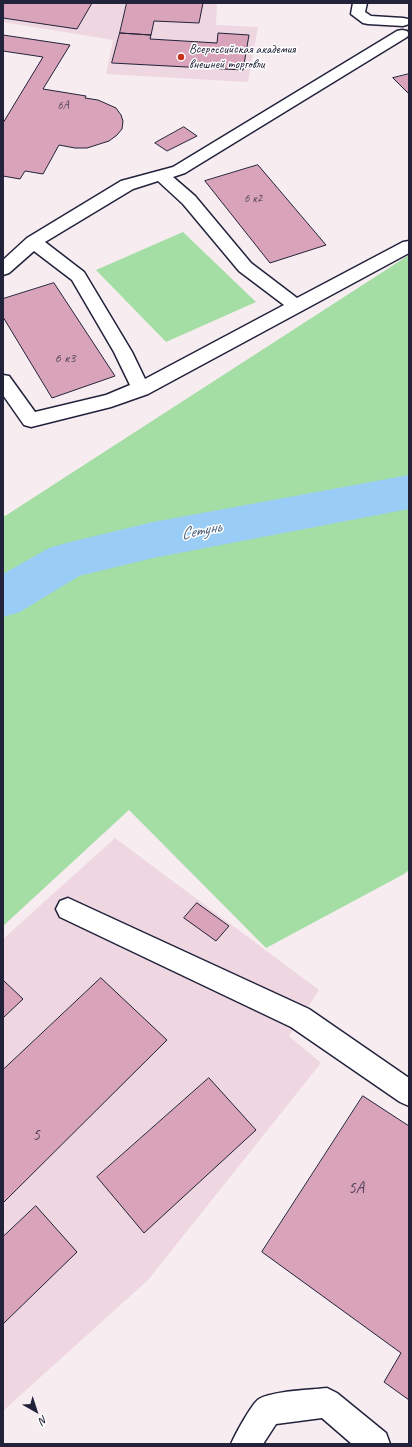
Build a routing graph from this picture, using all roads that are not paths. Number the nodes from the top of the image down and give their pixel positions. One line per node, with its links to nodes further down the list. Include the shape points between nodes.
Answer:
1 (360, 3): 2 (lane, via 358,14 368,20)
2 (404, 25): 3 (lane, via 179,170)
3 (161, 175): 4 (lane, via 127,185); 7 (lane, via 189,200 245,267)
4 (33, 242): 6 (lane); 9 (lane, via 78,276)
5 (409, 246): 7 (lane)
6 (3, 268)
7 (296, 306): 9 (lane)
8 (3, 381): 9 (lane, via 31,420 111,400)
9 (141, 388)
10 (68, 909): 11 (lane, via 300,1018)
11 (409, 1093)
12 (246, 1444): 13 (lane, via 268,1410 327,1403)
13 (375, 1444)

